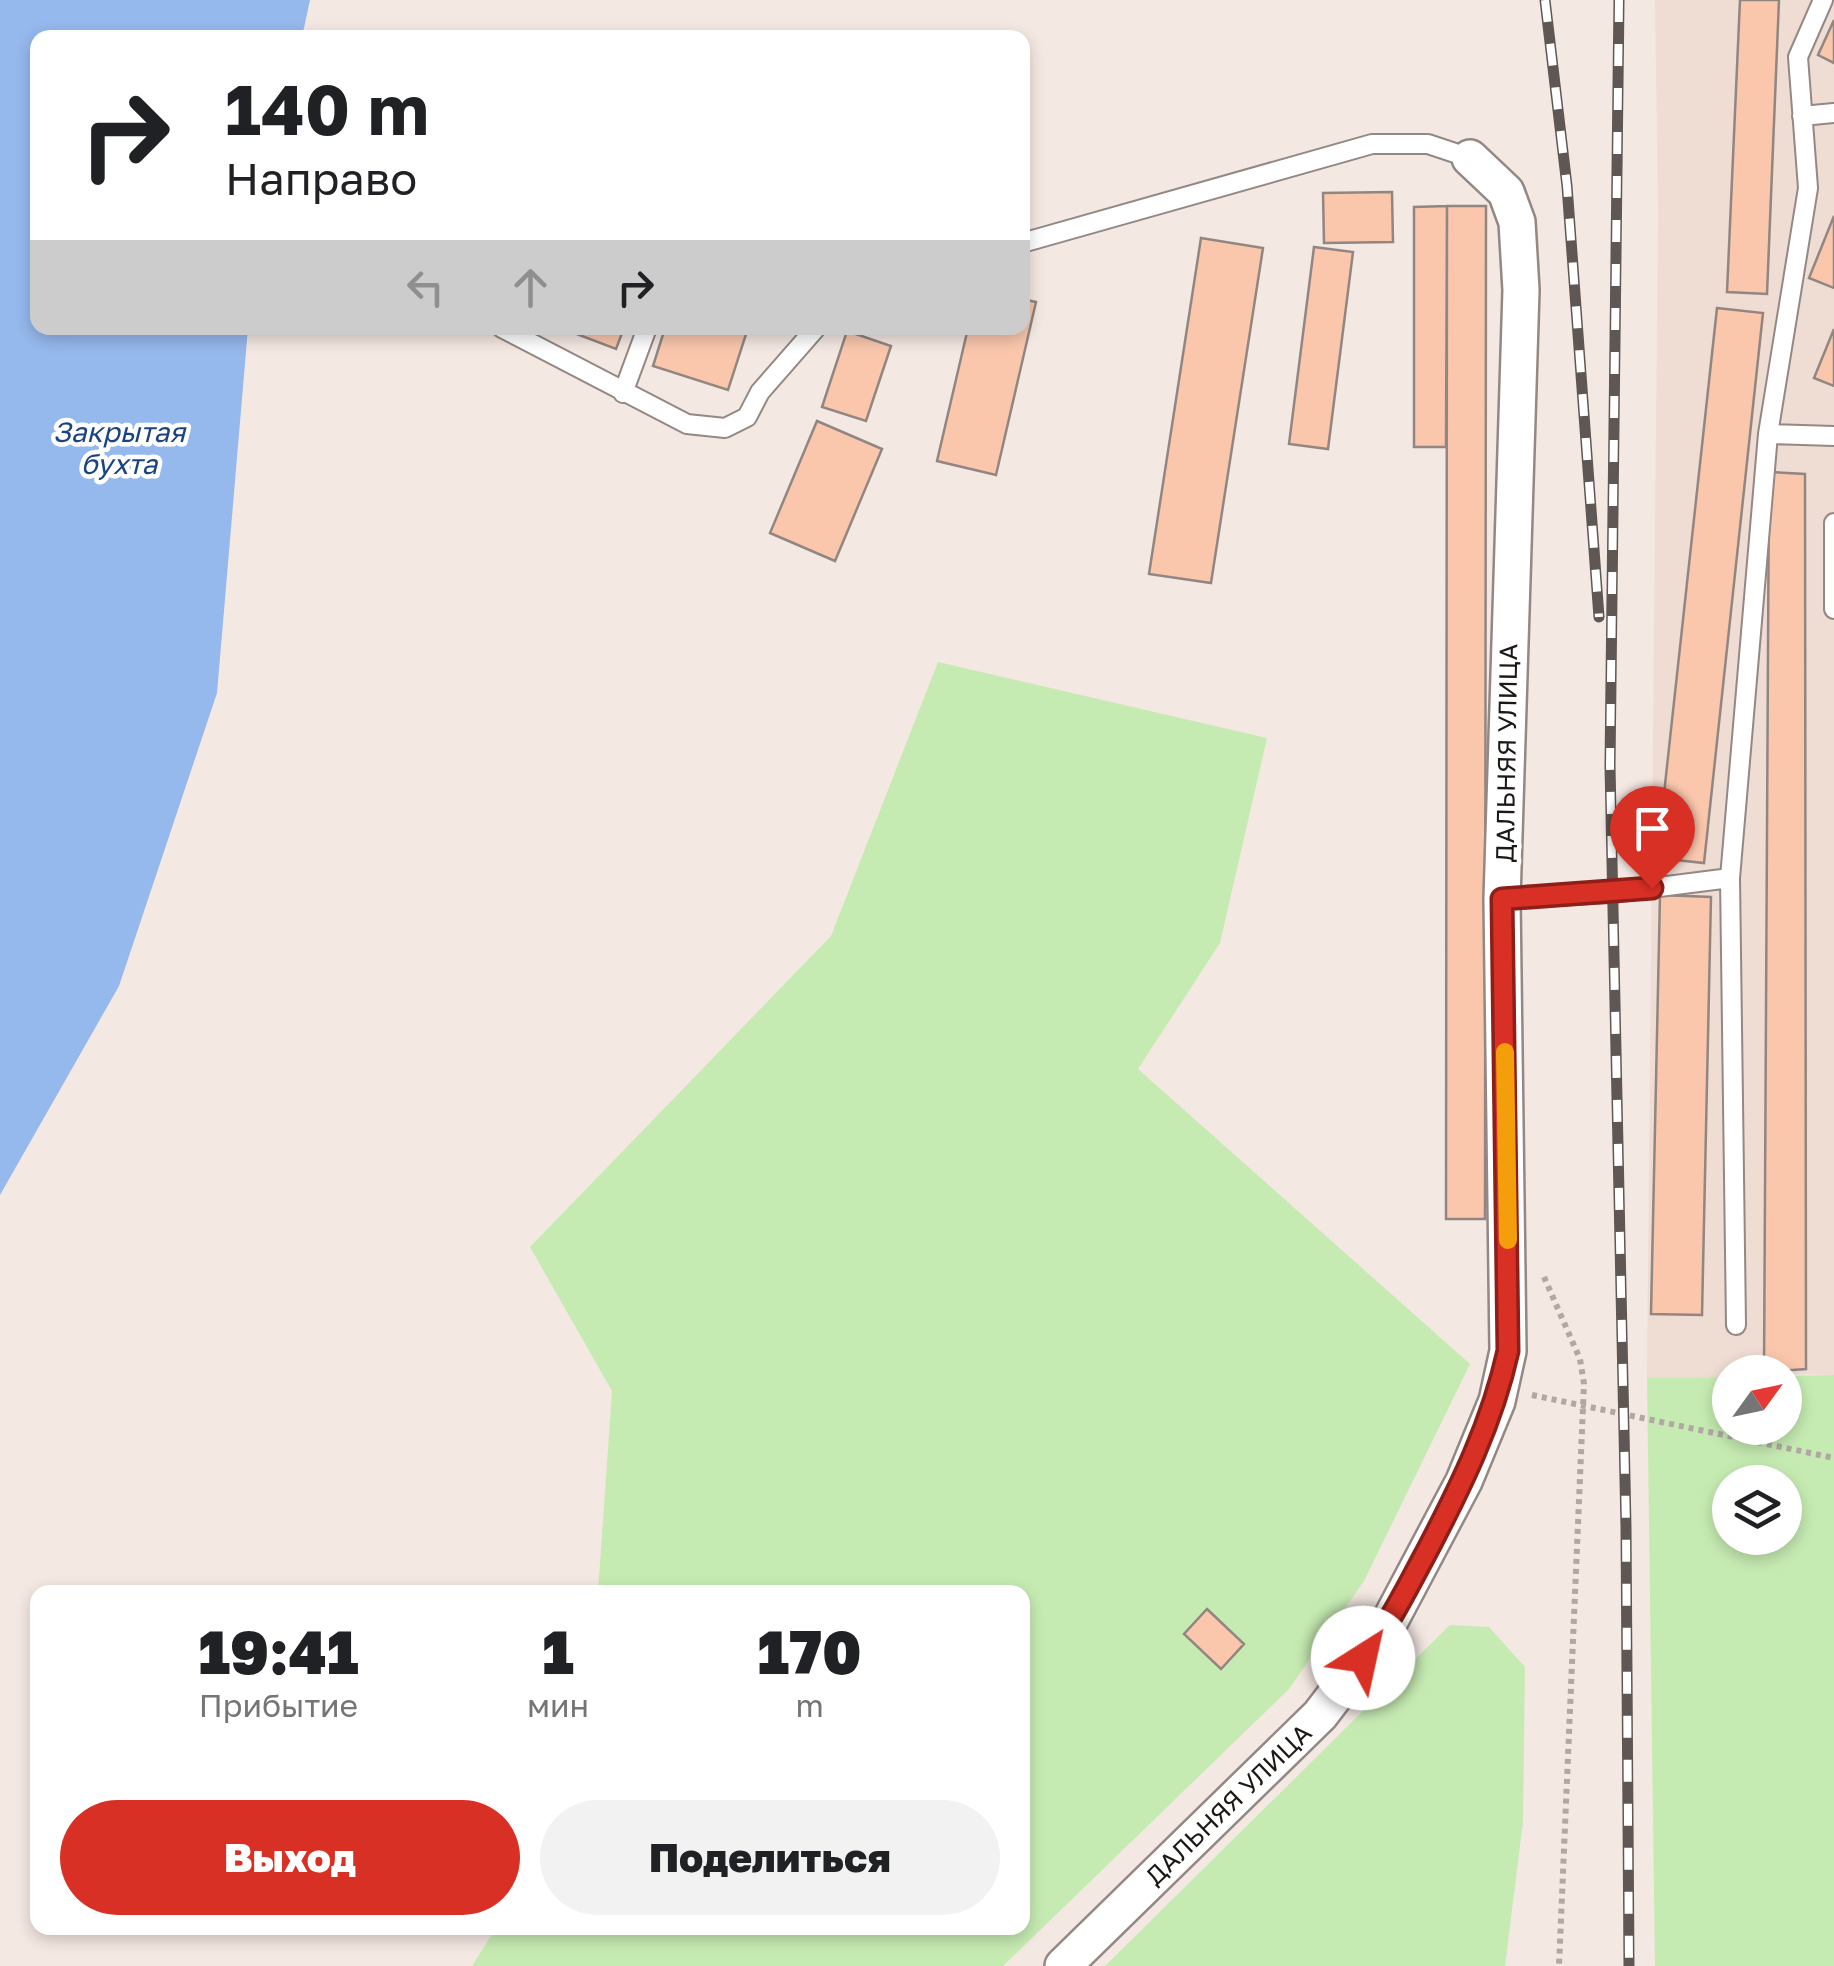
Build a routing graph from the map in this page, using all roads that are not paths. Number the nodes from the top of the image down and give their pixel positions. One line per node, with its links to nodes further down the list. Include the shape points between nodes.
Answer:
1 (1822, 0): 3 (lane, via 1798,57)
2 (1834, 113): 3 (lane)
3 (1802, 116): 10 (lane, via 1808,188)
4 (1470, 158): 5 (lane, via 1428,144 1372,144); 15 (street, ДАЛЬНЯЯ УЛИЦА, via 1506,192 1517,222 1521,290)
5 (1030, 241)
6 (515, 335): 9 (lane)
7 (644, 335): 9 (lane)
8 (810, 335): 9 (lane, via 747,417 725,428 687,424)
9 (623, 393)
10 (1768, 434): 11 (lane); 14 (lane)
11 (1834, 436)
12 (1834, 523): 13 (lane)
13 (1834, 609)
14 (1730, 878): 15 (lane); 16 (lane)
15 (1502, 899): 17 (street, ДАЛЬНЯЯ УЛИЦА, via 1508,1351 1464,1481 1385,1630 1320,1714)
16 (1736, 1325)
17 (1063, 1966)

